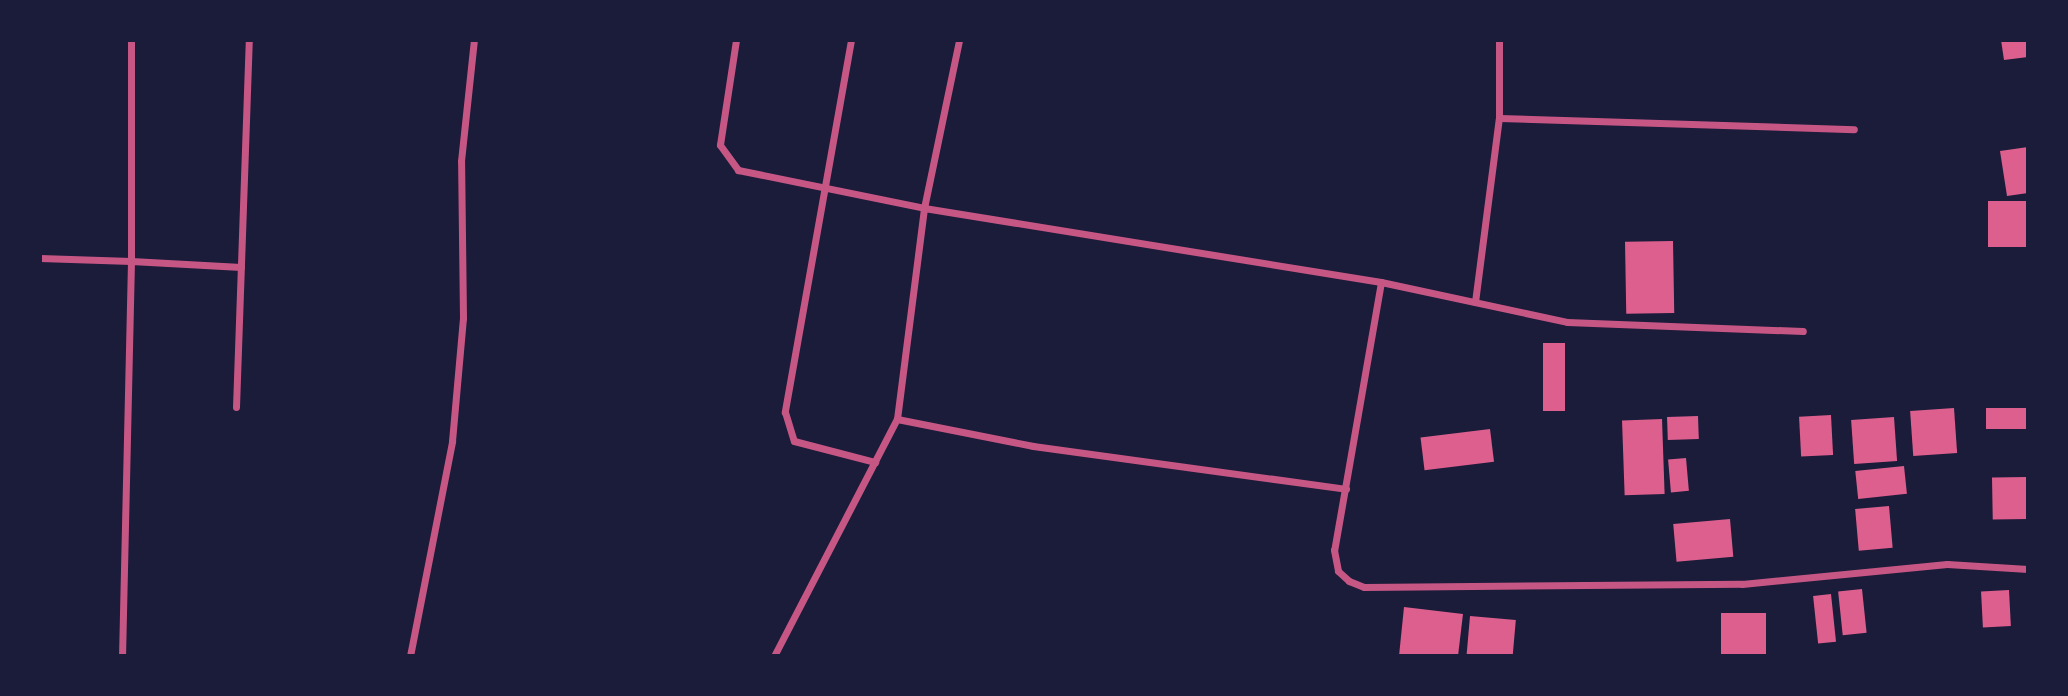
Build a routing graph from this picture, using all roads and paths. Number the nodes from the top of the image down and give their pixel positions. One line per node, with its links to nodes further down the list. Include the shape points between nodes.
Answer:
1 (131, 40): 13 (street)
2 (249, 40): 14 (street)
3 (474, 40): 24 (street, via 461,161 463,318 452,441)
4 (736, 40): 10 (street, via 720,145 738,170)
5 (851, 40): 10 (street)
6 (959, 40): 11 (street)
7 (1499, 40): 8 (street)
8 (1499, 118): 9 (street); 16 (street)
9 (1854, 129)
10 (826, 188): 11 (street); 20 (street, via 785,412 787,433 794,441)
11 (924, 208): 15 (street); 19 (street)
12 (40, 258): 13 (street)
13 (131, 261): 14 (street); 23 (street)
14 (241, 267): 18 (street)
15 (1381, 282): 16 (street); 21 (street)
16 (1475, 302): 17 (street, via 1567,322)
17 (1803, 331)
18 (236, 407)
19 (897, 419): 20 (street); 21 (street, via 1033,446)
20 (875, 462): 25 (street)
21 (1346, 489): 22 (street, via 1334,550 1338,571 1364,587 1742,584 1947,564)
22 (2028, 569)
23 (122, 656)
24 (410, 656)
25 (774, 656)

